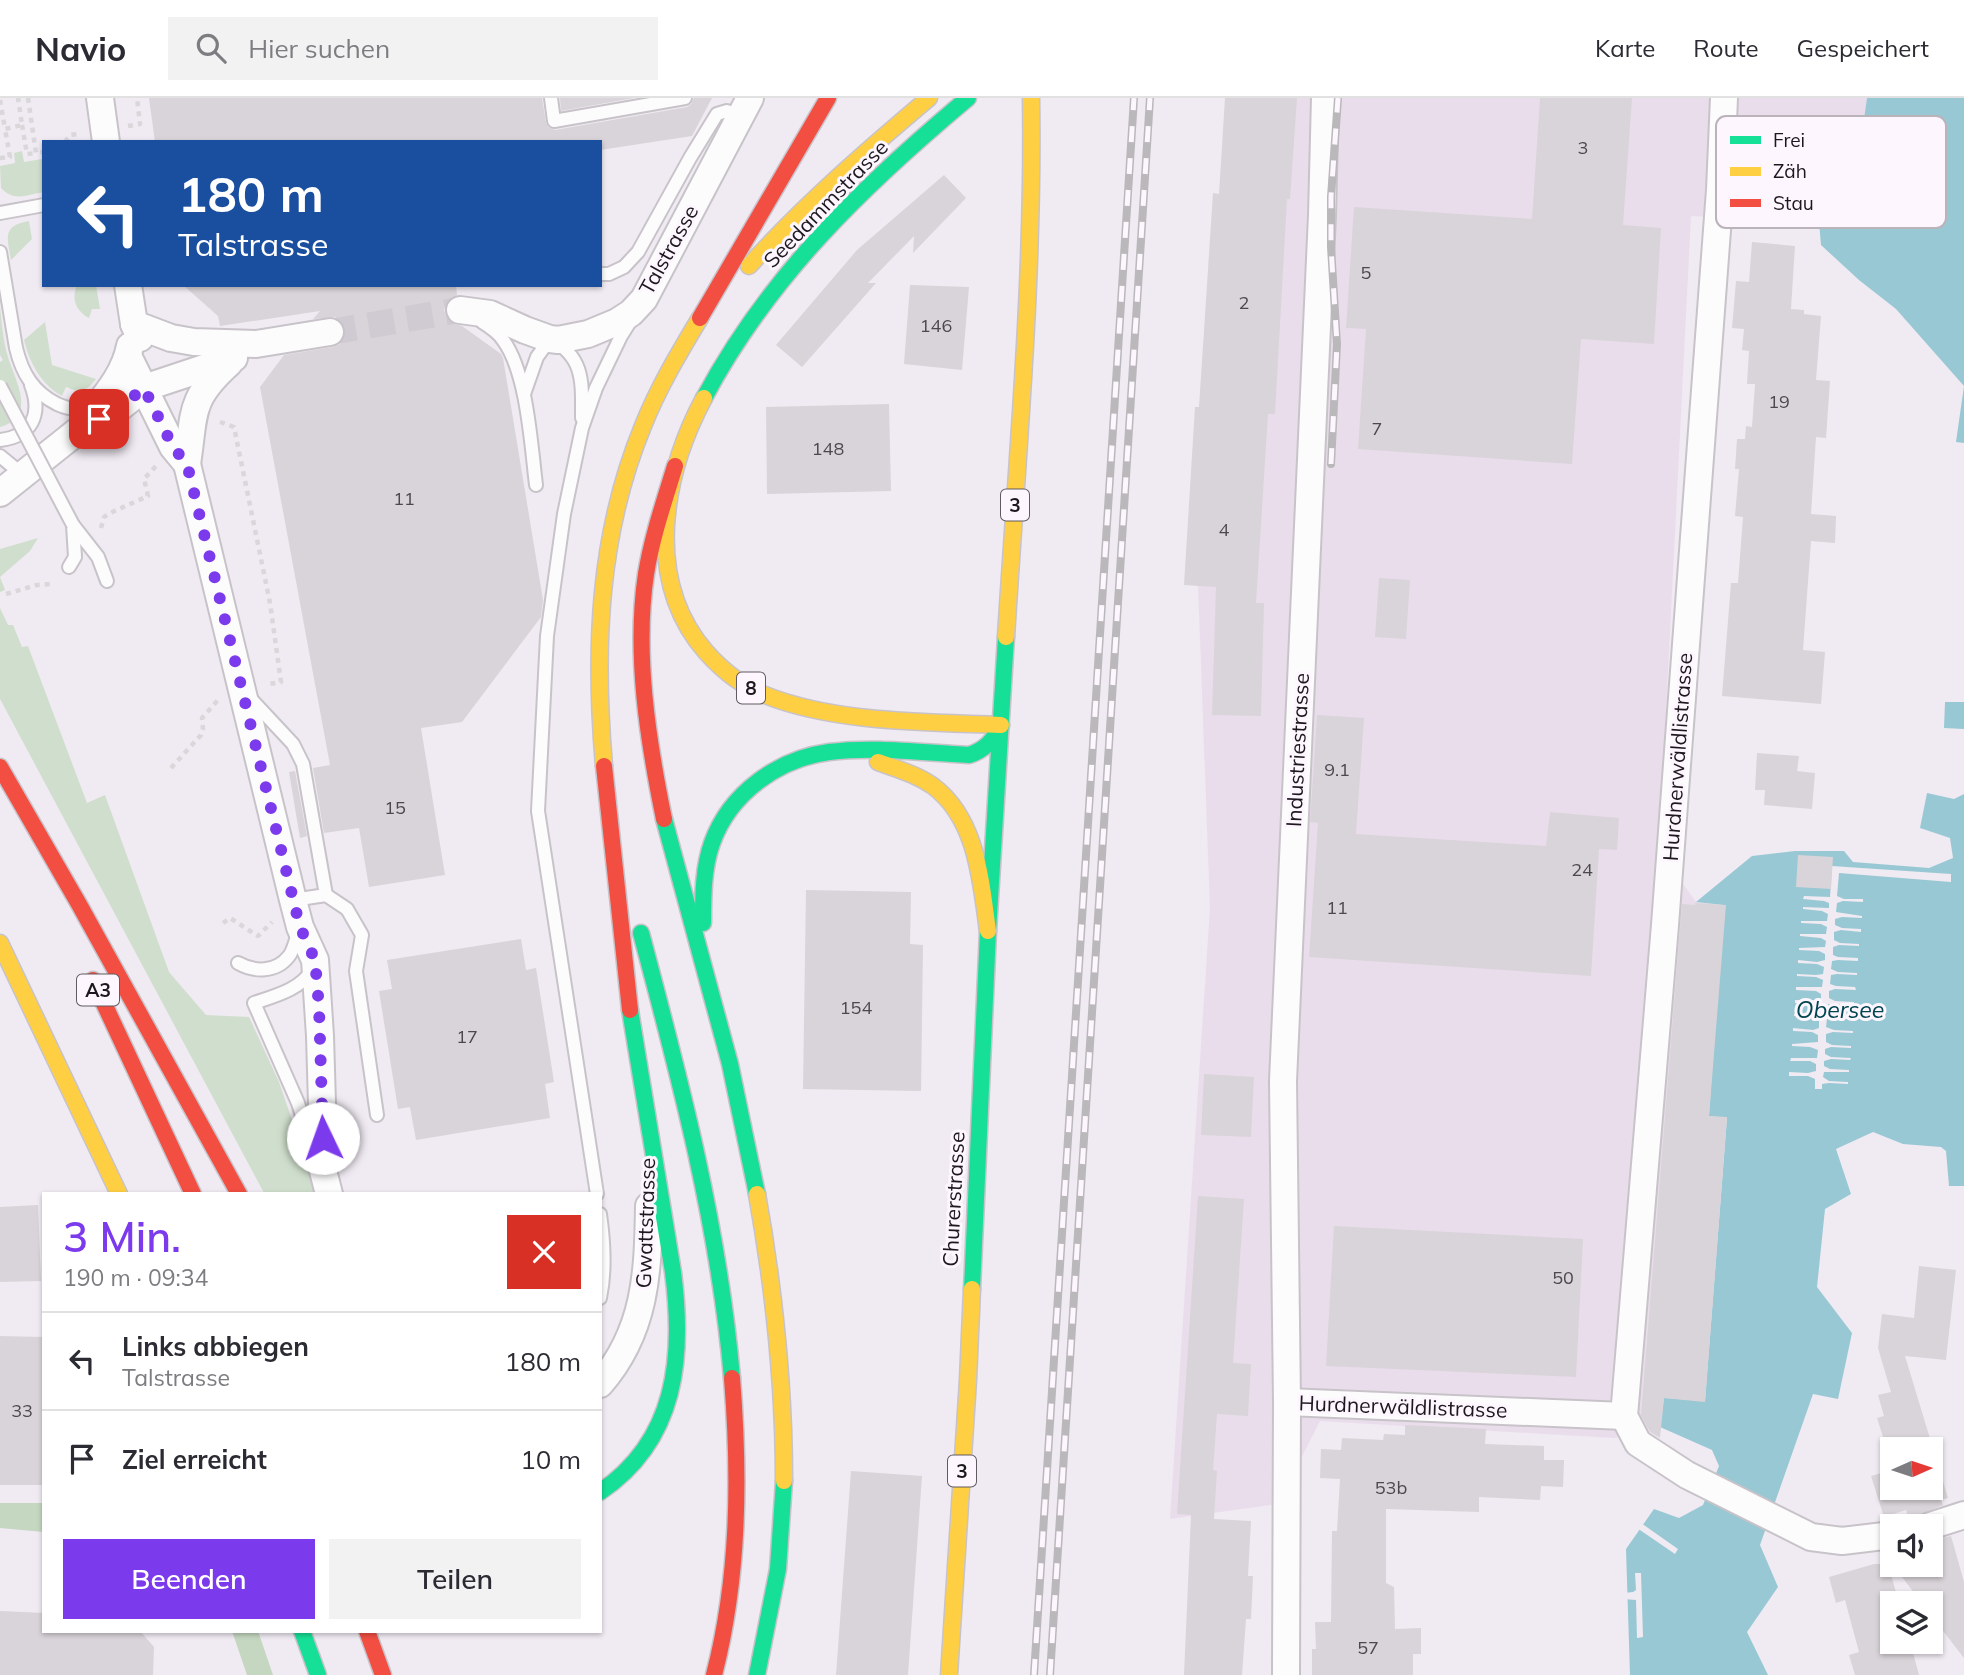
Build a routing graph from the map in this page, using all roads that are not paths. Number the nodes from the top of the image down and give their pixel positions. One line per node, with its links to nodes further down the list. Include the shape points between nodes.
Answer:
1 (100, 98): 12 (street)
2 (551, 98): 3 (lane, via 554,121)
3 (685, 98)
4 (828, 98): 24 (main road)
5 (929, 98): 24 (main road, via 801,211)
6 (968, 98): 38 (main road, Seedammstrasse / 8, via 860,193 786,272 719,370)
7 (1031, 98): 46 (main road, 3, via 1028,285)
8 (1325, 98): 71 (street, Industriestrasse, via 1283,1081)
9 (1724, 98): 11 (street, Hurdnerwäldlistrasse)
10 (745, 107): 17 (lane, via 718,114 638,253 624,267); 19 (street, Talstrasse)
11 (1723, 116)
12 (106, 140)
13 (42, 205): 14 (lane)
14 (0, 213)
15 (1717, 228): 72 (street, Hurdnerwäldlistrasse)
16 (0, 252): 28 (lane, via 19,361)
17 (602, 274)
18 (128, 287): 21 (street)
19 (644, 299): 23 (street, Talstrasse, via 631,313 602,329); 33 (lane, via 605,368)
20 (460, 310): 23 (street, via 490,314); 31 (lane, via 501,337)
21 (134, 324): 25 (street, via 181,341); 26 (street); 30 (street, via 146,355)
22 (330, 332): 25 (street)
23 (550, 340): 31 (lane, via 537,357); 33 (lane, via 568,351 579,369)
24 (686, 342): 50 (main road, via 635,446 604,568 597,664)
25 (256, 344): 27 (street)
26 (128, 356): 30 (street); 32 (street)
27 (234, 358): 30 (street); 37 (street, via 212,378 198,400)
28 (30, 382): 32 (lane, via 46,398 68,409 85,409); 35 (lane, via 36,398 34,419 21,433)
29 (0, 386): 42 (lane, bridge)
30 (144, 388): 34 (street); 37 (street, via 173,447)
31 (524, 395): 40 (lane)
32 (103, 399): 34 (street)
33 (582, 428): 67 (lane, via 547,636 538,811)
34 (79, 430): 39 (street)
35 (0, 440)
36 (0, 456): 39 (lane)
37 (187, 464): 45 (street)
38 (675, 466): 46 (main road, 8, via 666,540 670,584 684,622 725,670 759,692 802,706 872,718); 59 (main road, via 644,591 645,689 670,842)
39 (23, 475): 41 (street)
40 (536, 485)
41 (0, 493)
42 (73, 525): 43 (lane, via 75,557); 44 (lane, via 97,557)
43 (69, 568)
44 (107, 581)
45 (252, 688): 52 (lane, via 303,764); 53 (street)
46 (1001, 725): 47 (main road, via 988,746 969,755); 54 (main road, Churerstrasse / 3)
47 (831, 753): 54 (main road, via 909,771 956,807 974,849); 59 (main road, via 788,763 758,780 720,825 712,843 703,904)
48 (0, 767): 65 (main road)
49 (0, 789): 51 (main road)
50 (610, 816): 61 (main road, via 631,1020); 82 (main road, via 675,1064 726,1317 735,1406 736,1519 730,1594)
51 (34, 858)
52 (326, 895): 53 (lane); 60 (lane, via 347,908 362,935 356,971)
53 (296, 913): 56 (street); 57 (lane, via 290,955 278,967 248,968)
54 (988, 931): 83 (main road, Churerstrasse / 3, via 968,1380)
55 (0, 943): 63 (main road)
56 (315, 960): 62 (street, via 323,1138); 62 (lane, via 300,983 254,1003)
57 (238, 963)
58 (86, 965): 64 (main road, A3)
59 (710, 984): 79 (main road, via 751,1156 782,1364 783,1508 777,1570)
60 (377, 1115)
61 (650, 1134): 70 (street, Gwattstrasse, via 643,1301 628,1344); 73 (main road, via 676,1295 676,1362 669,1401 656,1432 627,1471)
62 (320, 1159): 66 (street)
63 (118, 1192)
64 (192, 1192)
65 (238, 1192)
66 (328, 1192)
67 (597, 1192)
68 (602, 1234): 69 (lane)
69 (602, 1288)
70 (602, 1382)
71 (1287, 1402): 72 (street, Hurdnerwäldlistrasse); 84 (street, Hurdnerwäldlistrasse)
72 (1624, 1416): 76 (street, via 1638,1443 1687,1475 1779,1522 1811,1537 1842,1541)
73 (602, 1490)
74 (1964, 1515): 75 (street)
75 (1943, 1522)
76 (1880, 1536)
77 (303, 1633): 80 (main road)
78 (369, 1633): 81 (main road)
79 (757, 1672)
80 (318, 1675)
81 (383, 1675)
82 (714, 1675)
83 (949, 1675)
84 (1286, 1675)

